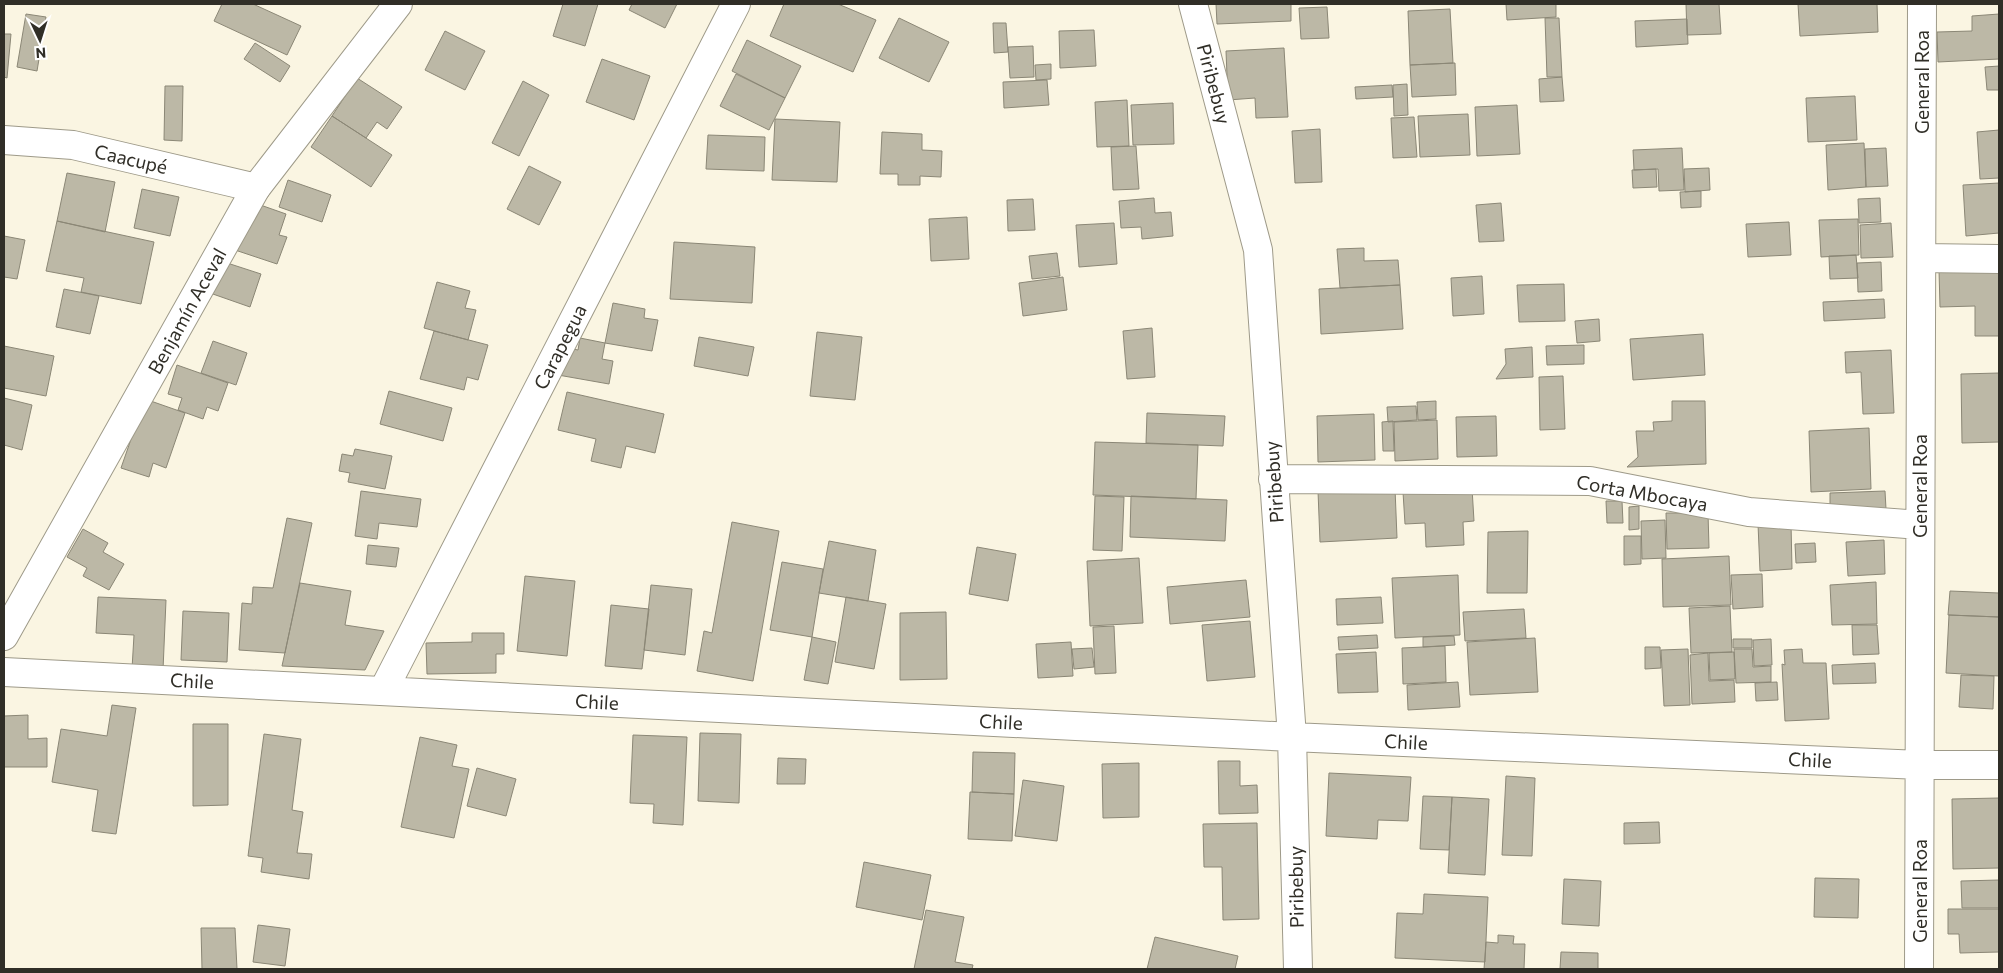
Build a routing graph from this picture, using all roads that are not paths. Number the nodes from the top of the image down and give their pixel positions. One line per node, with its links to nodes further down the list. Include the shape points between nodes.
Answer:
1 (398, 4): 6 (street, Benjamín Aceval)
2 (736, 4): 13 (street, Carapegua)
3 (1194, 4): 9 (street, Piribebuy, via 1258,250)
4 (1922, 4): 7 (street, General Roa)
5 (4, 140): 6 (street, Caacupé, via 73,145)
6 (256, 188): 11 (street, Benjamín Aceval)
7 (1922, 258): 8 (street); 10 (street, General Roa)
8 (1999, 259)
9 (1273, 479): 10 (street, Corta Mbocaya, via 1590,481 1749,512); 14 (street, Piribebuy)
10 (1920, 525): 15 (street, General Roa)
11 (4, 636)
12 (4, 672): 13 (street, Chile)
13 (384, 691): 14 (street, Chile)
14 (1292, 737): 15 (street, Chile); 17 (street, Piribebuy)
15 (1920, 765): 16 (street, Chile); 18 (street, General Roa)
16 (1999, 765)
17 (1298, 969)
18 (1919, 969)

